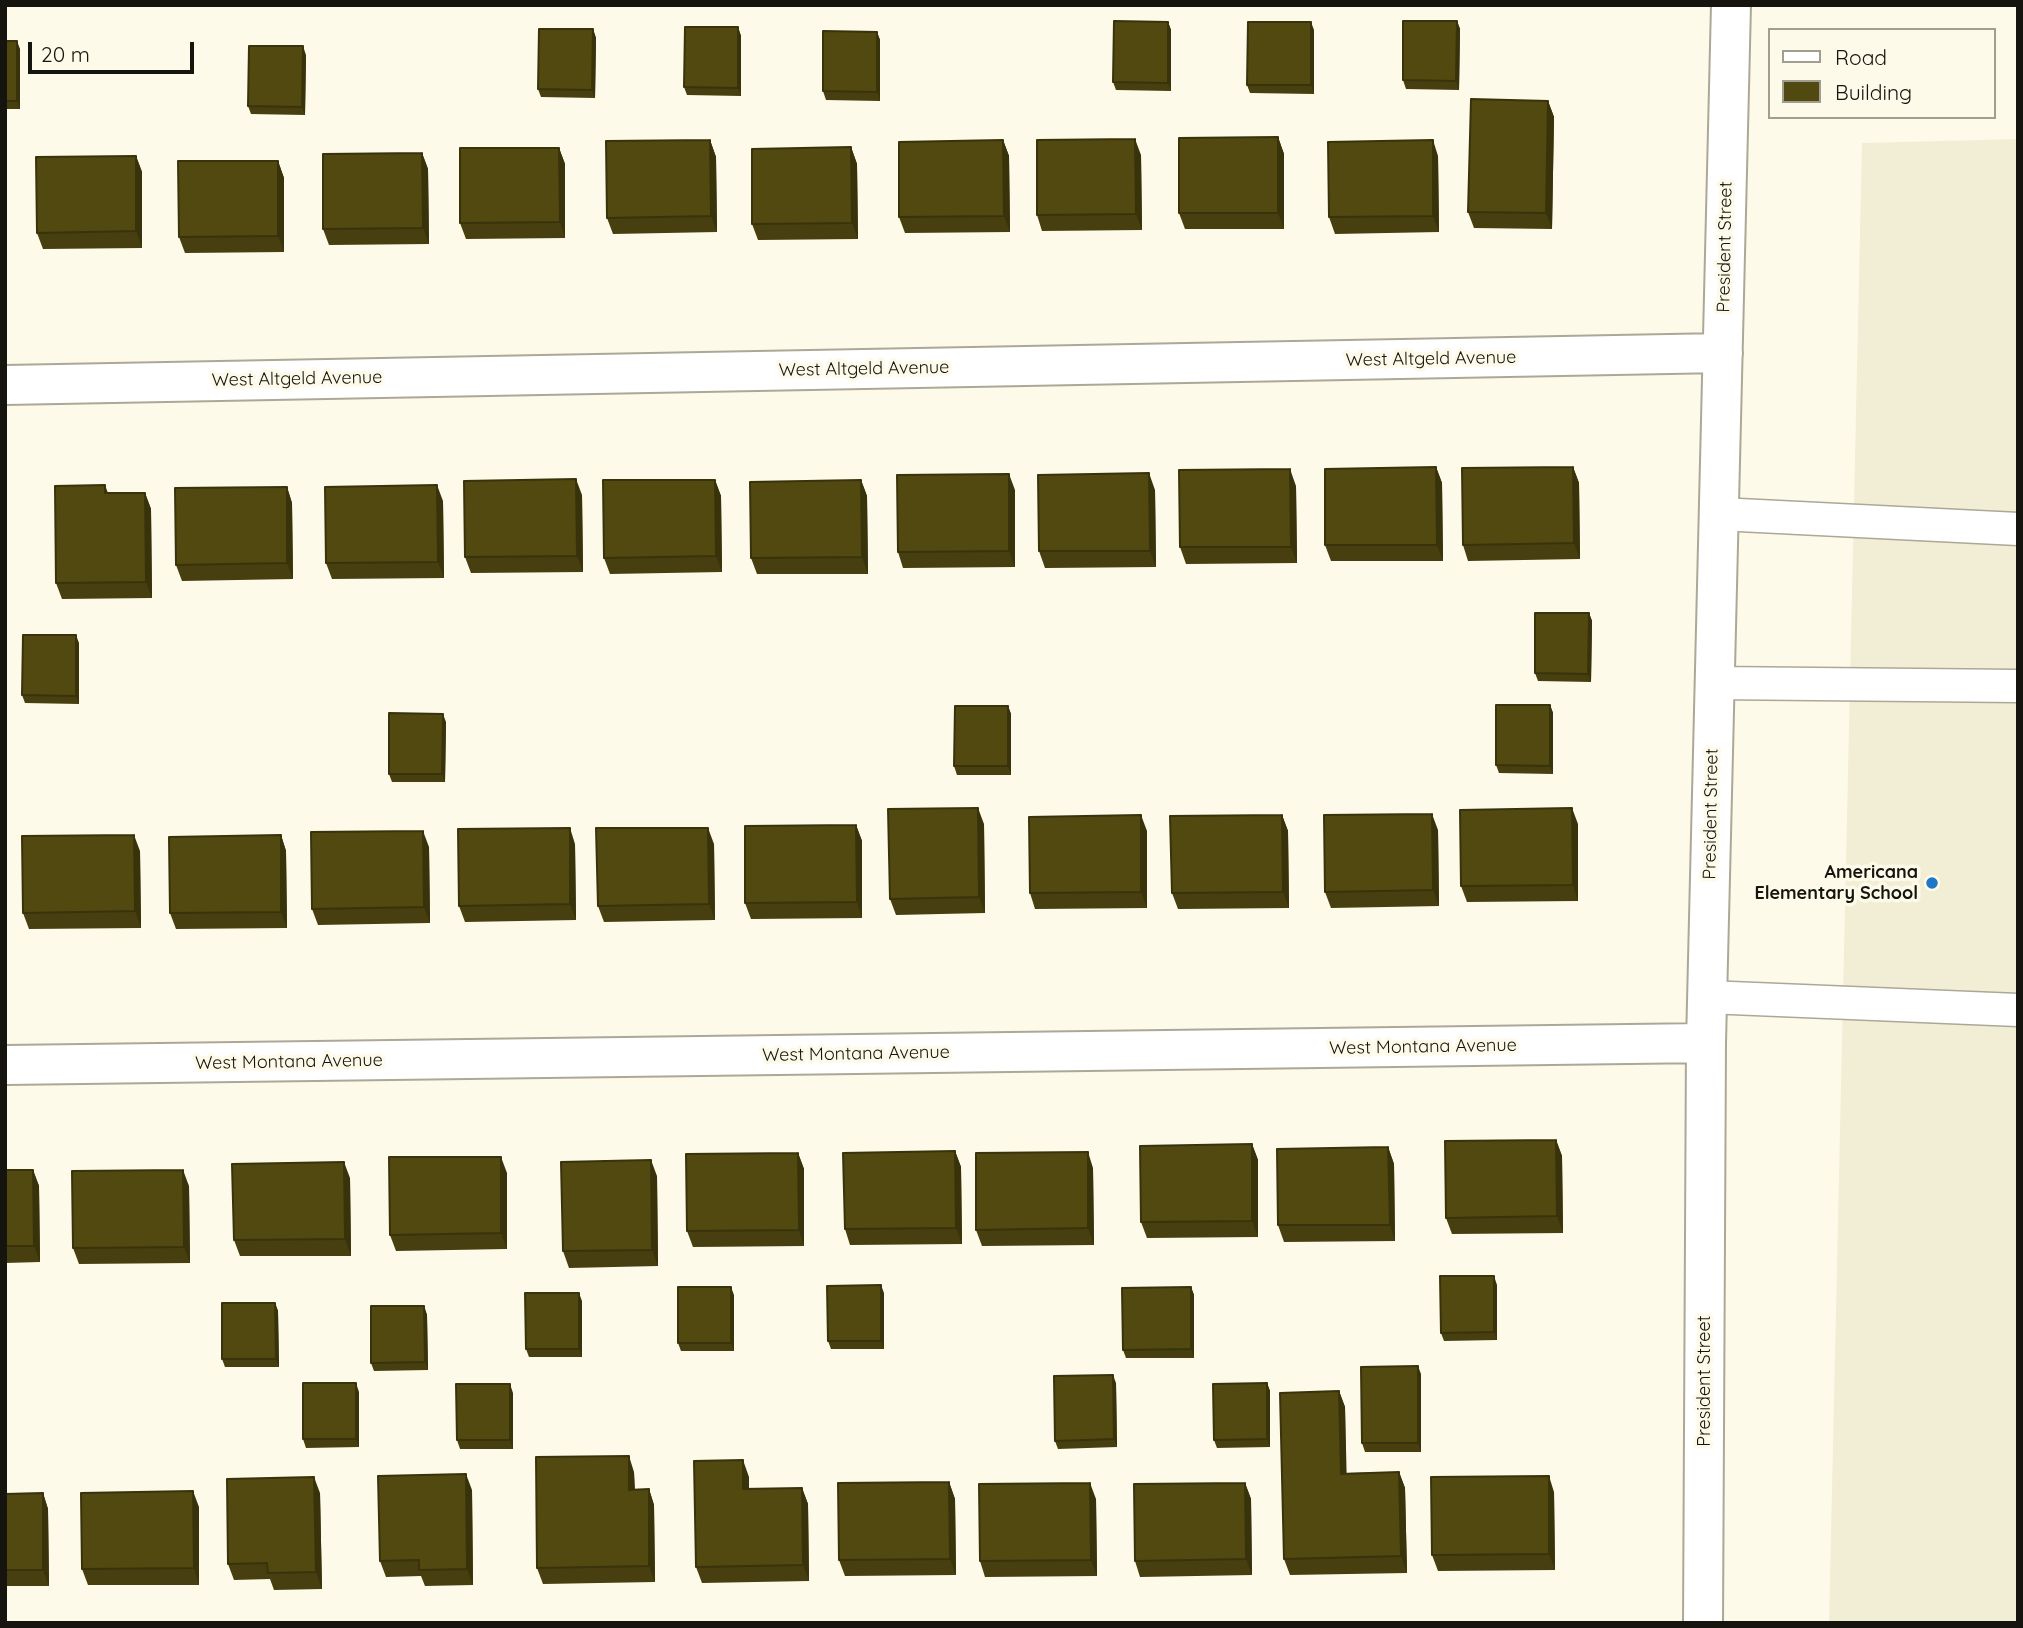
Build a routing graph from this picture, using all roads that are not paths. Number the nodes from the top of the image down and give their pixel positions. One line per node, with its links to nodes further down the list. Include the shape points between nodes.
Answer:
1 (1731, 5): 2 (street, President Street)
2 (1723, 353): 3 (street, West Altgeld Avenue); 4 (street, President Street)
3 (5, 385)
4 (1719, 514): 5 (lane); 6 (street, President Street)
5 (2018, 529)
6 (1714, 683): 7 (lane); 8 (street, President Street)
7 (2018, 685)
8 (1707, 997): 9 (lane); 10 (street, President Street)
9 (2018, 1010)
10 (1706, 1043): 11 (street, West Montana Avenue); 12 (street, President Street)
11 (5, 1065)
12 (1703, 1623)

